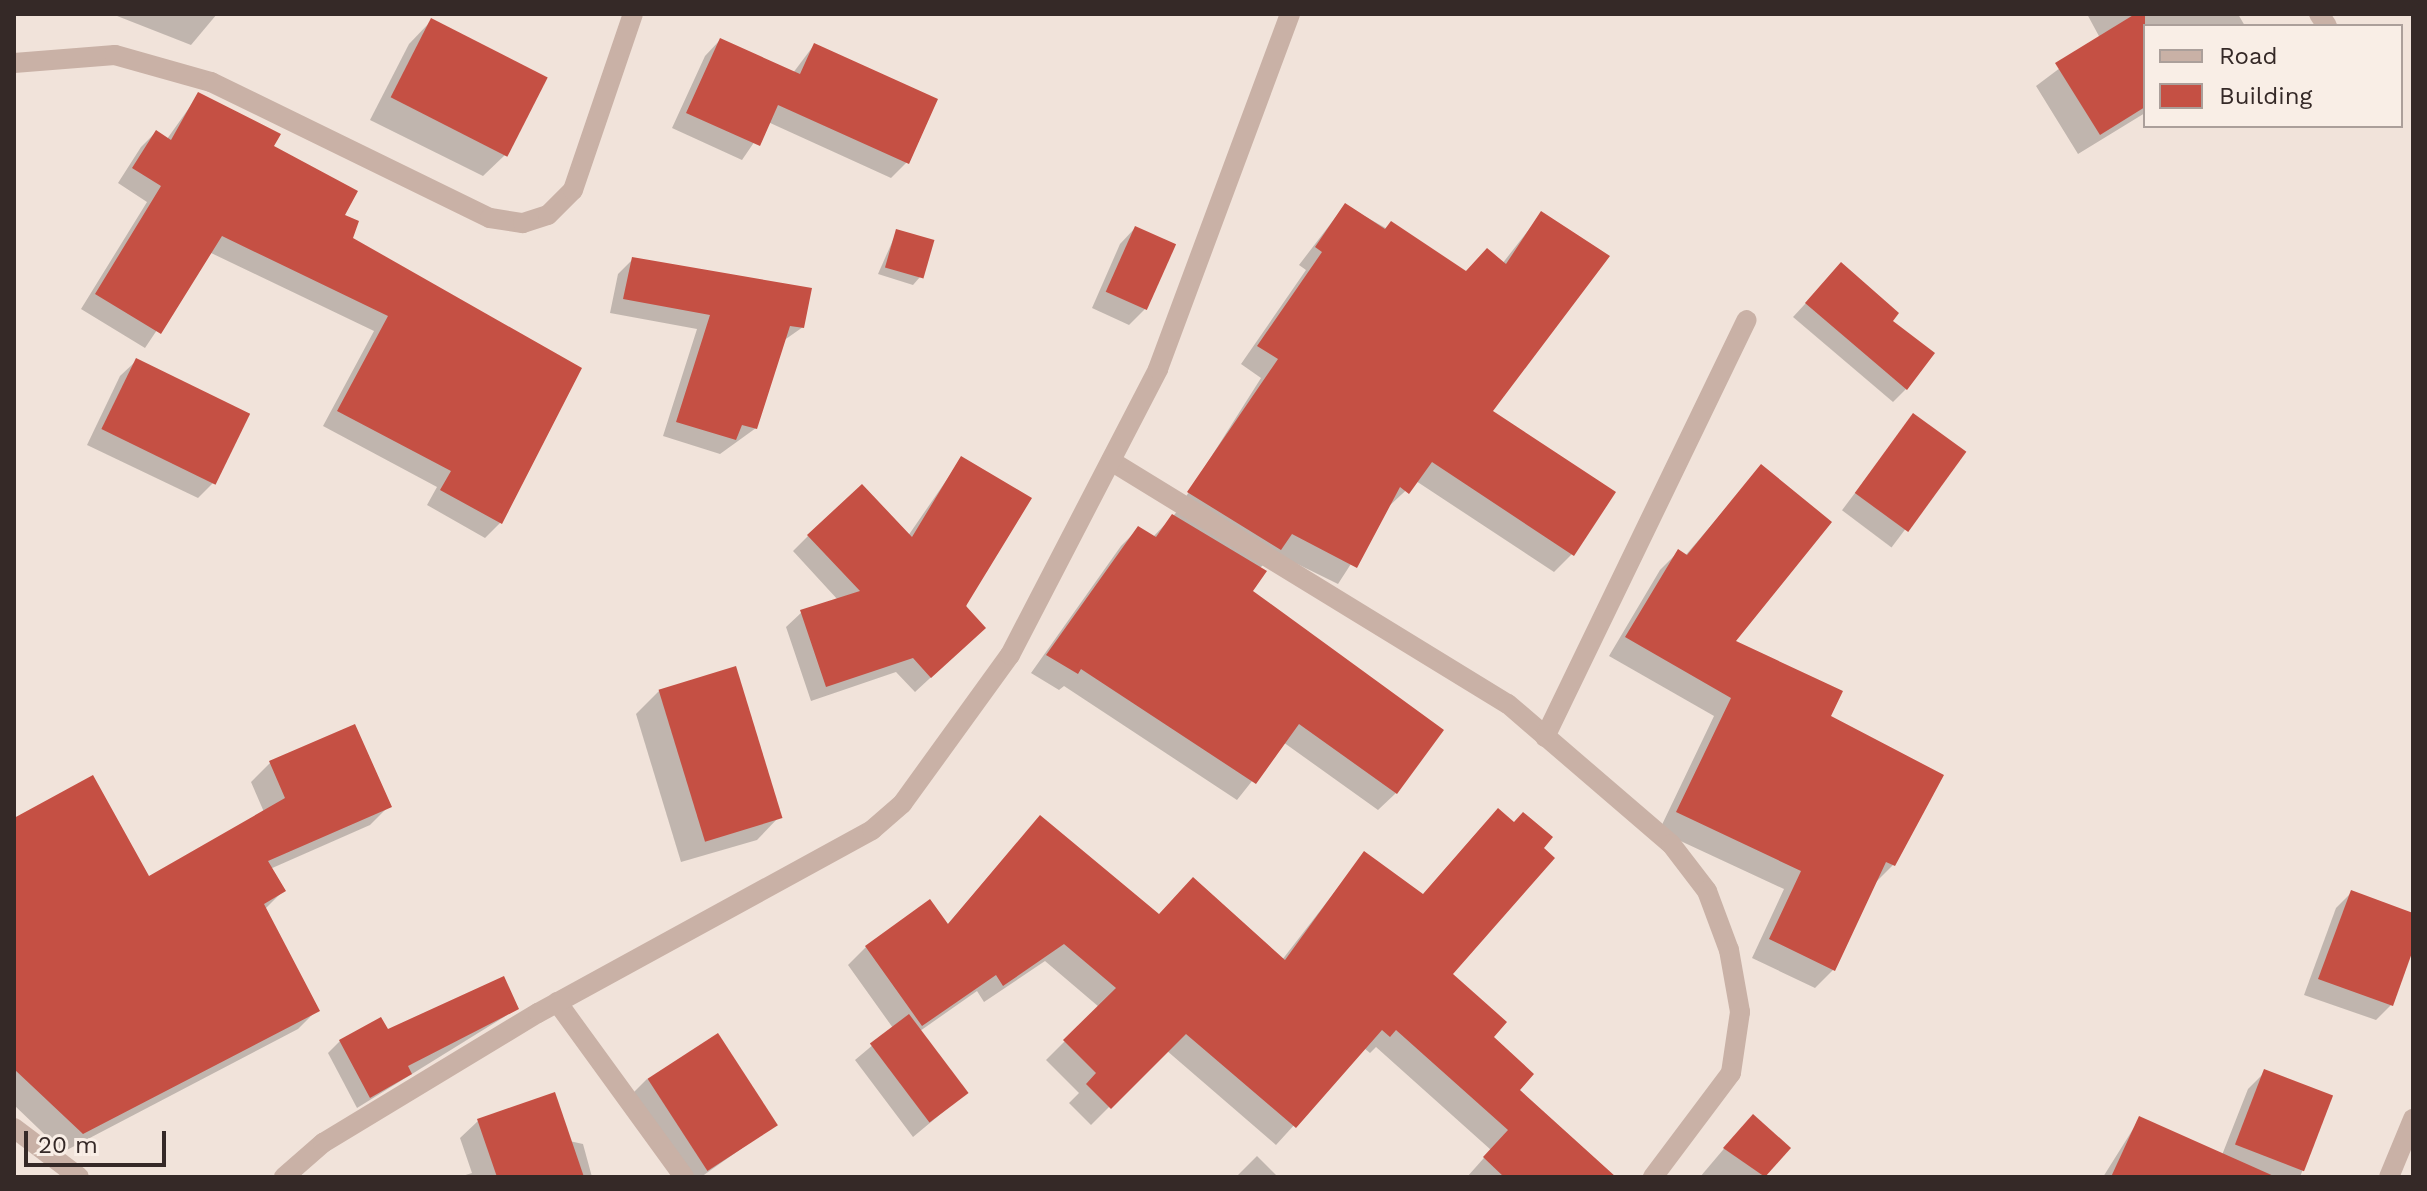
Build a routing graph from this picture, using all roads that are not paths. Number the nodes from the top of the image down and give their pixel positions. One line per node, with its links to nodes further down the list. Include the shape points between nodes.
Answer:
1 (633, 14): 3 (street, via 573,190 548,215 523,223 490,218 211,82 115,55)
2 (1290, 14): 5 (street, via 1163,355)
3 (14, 63)
4 (1747, 320): 6 (street)
5 (1111, 461): 6 (street, via 1420,646); 7 (street, via 1010,655 902,804 872,830)
6 (1545, 737): 13 (street, via 1671,844 1707,891 1729,950 1740,1012 1731,1073)
7 (557, 1002): 11 (street, via 323,1143); 12 (street)
8 (2413, 1119): 14 (street)
9 (14, 1128): 10 (street)
10 (79, 1177)
11 (284, 1177)
12 (684, 1177)
13 (1653, 1177)
14 (2389, 1177)

